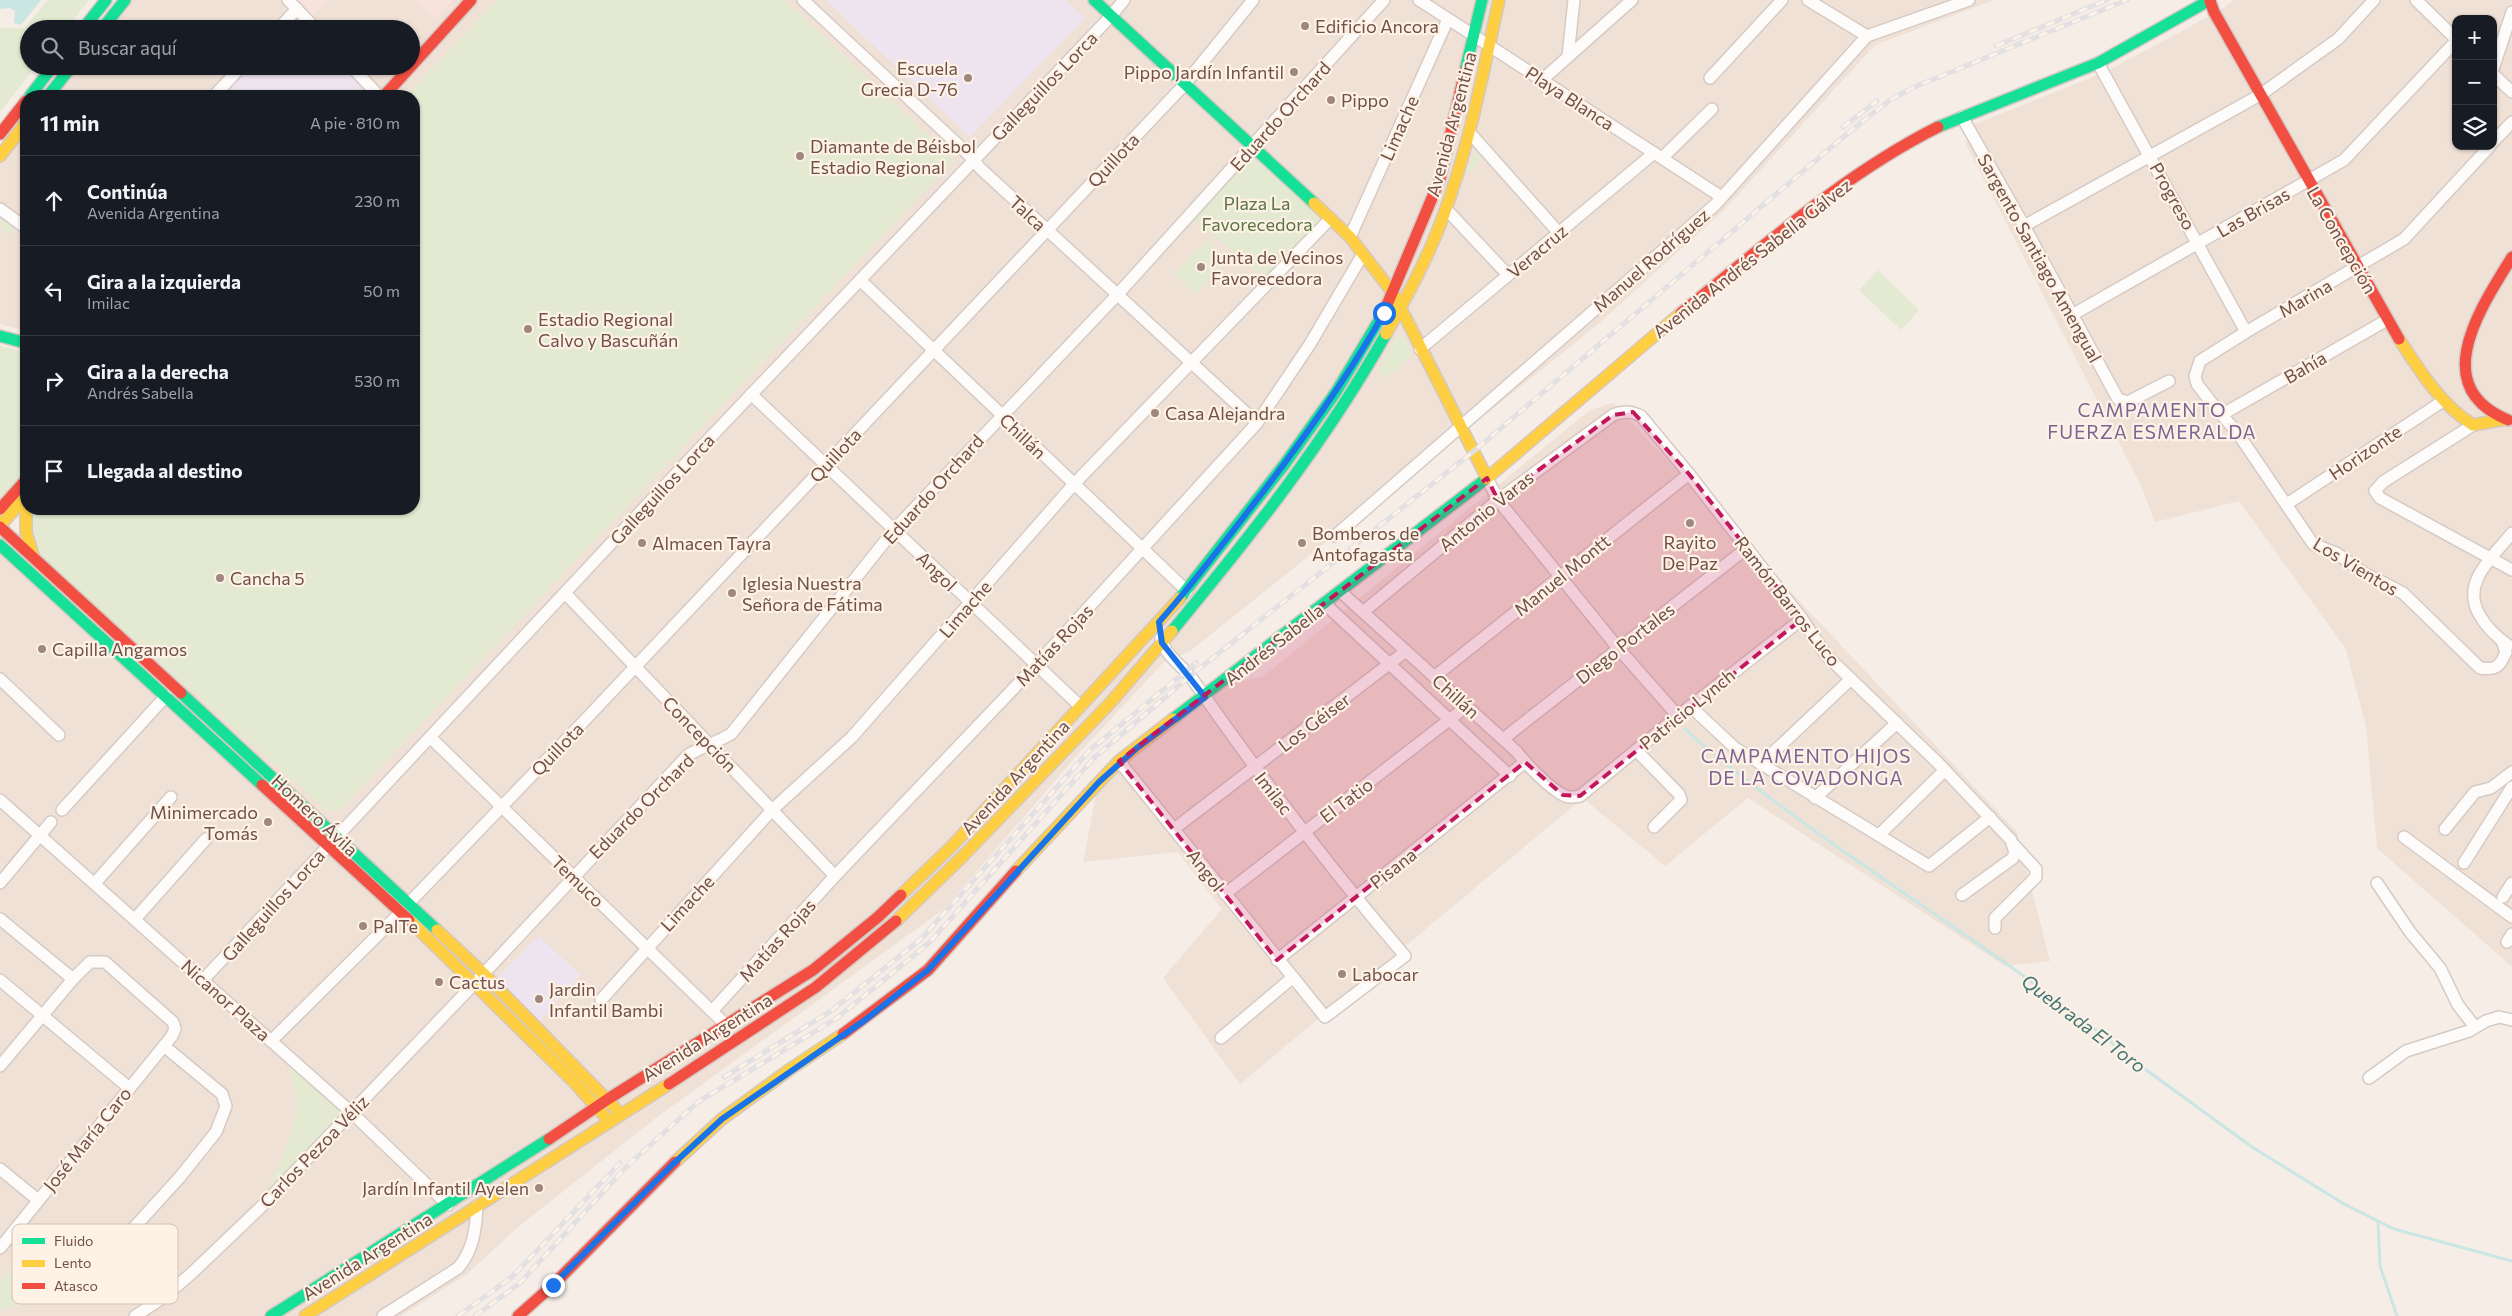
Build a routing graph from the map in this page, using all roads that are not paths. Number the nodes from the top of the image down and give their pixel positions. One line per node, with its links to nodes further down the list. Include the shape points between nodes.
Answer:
1 (106, 0): 25 (main road)
2 (125, 0): 26 (main road)
3 (288, 0): 21 (street)
4 (471, 0): 34 (main road)
5 (803, 0): 67 (street, Talca)
6 (1094, 0): 23 (main road)
7 (1124, 0): 23 (street, Galleguillos Lorca)
8 (1253, 0): 46 (street, Quillota)
9 (1384, 0): 62 (street, Eduardo Orchard)
10 (1419, 0): 24 (street, Playa Blanca)
11 (1482, 0): 29 (main road, Avenida Argentina)
12 (1499, 0): 33 (main road, Avenida Argentina)
13 (1574, 0): 35 (street)
14 (1632, 0): 35 (street)
15 (1782, 0): 43 (street)
16 (1808, 0): 30 (street)
17 (1969, 0): 30 (street, Manuel Rodríguez)
18 (2210, 0): 37 (main road, Avenida Andrés Sabella Gálvez); 53 (main road, La Concepción)
19 (2374, 0): 53 (street, via 2338,39)
20 (2416, 0): 31 (street)
21 (297, 9): 27 (street); 28 (street)
22 (2512, 12): 36 (street)
23 (1111, 16): 46 (main road); 67 (street, Galleguillos Lorca)
24 (1448, 19): 29 (street, Playa Blanca); 77 (street, Limache)
25 (90, 20)
26 (109, 20)
27 (287, 20)
28 (307, 20)
29 (1474, 36): 33 (street, Playa Blanca); 84 (main road, Avenida Argentina, via 1440,179)
30 (1867, 36): 69 (street, Manuel Rodríguez)
31 (2452, 36)
32 (2452, 44): 68 (street, Las Brisas, via 2344,160)
33 (1488, 46): 45 (street, Playa Blanca); 59 (main road, Avenida Argentina)
34 (420, 56)
35 (1568, 56): 45 (street)
36 (2496, 60)
37 (2098, 63): 56 (main road, Avenida Andrés Sabella Gálvez); 66 (street, Progreso)
38 (47, 75): 47 (main road)
39 (65, 75): 48 (main road)
40 (234, 75): 49 (street)
41 (359, 75): 50 (street)
42 (403, 75): 51 (main road)
43 (1710, 78)
44 (2497, 78): 52 (street)
45 (1542, 80): 65 (street, Playa Blanca)
46 (1185, 84): 62 (main road); 75 (street, Quillota)
47 (35, 90)
48 (53, 90)
49 (220, 90)
50 (373, 90)
51 (389, 90)
52 (2512, 92)
53 (2260, 95): 66 (street); 68 (main road, La Concepción)
54 (20, 109): 60 (main road)
55 (1712, 109): 65 (street, Veracruz)
56 (1962, 117): 74 (street, Sargento Santiago Amengual); 108 (main road, Avenida Andrés Sabella Gálvez, via 1886,155 1780,233 1642,344)
57 (2512, 122): 61 (street)
58 (20, 131): 64 (main road)
59 (1469, 132): 71 (main road, Avenida Argentina); 76 (street)
60 (0, 134)
61 (2497, 138)
62 (1253, 147): 72 (main road); 85 (street, Eduardo Orchard)
63 (2486, 150): 81 (street, Marina, via 2411,233)
64 (0, 156)
65 (1658, 156): 69 (street, Playa Blanca); 76 (street, Veracruz)
66 (2151, 156): 74 (street); 78 (street, Progreso)
67 (974, 160): 75 (street, Talca); 83 (street, Galleguillos Lorca)
68 (2308, 181): 78 (street, Las Brisas); 81 (main road, La Concepción)
69 (1720, 196): 105 (street, Manuel Rodríguez, via 1715,206)
70 (0, 209): 73 (street)
71 (1446, 209): 82 (street); 86 (main road, Avenida Argentina)
72 (1330, 219): 77 (main road); 95 (street, Limache)
73 (20, 224)
74 (2024, 226): 87 (street, Sargento Santiago Amengual)
75 (1047, 231): 85 (street, Talca); 93 (street, Quillota)
76 (1559, 233): 82 (street, Veracruz)
77 (1350, 237): 79 (main road)
78 (2199, 243): 87 (street, Las Brisas); 89 (street, Progreso)
79 (1363, 254): 84 (main road); 103 (street, Matías Rojas, via 1310,344)
80 (2512, 257): 102 (main road, via 2471,327 2465,355 2468,380 2480,401)
81 (2357, 268): 88 (main road, La Concepción); 89 (street, Marina)
82 (1508, 275): 92 (street, Veracruz)
83 (860, 280): 93 (street, Chillán); 97 (street, Galleguillos Lorca)
84 (1393, 293): 86 (main road); 127 (main road, Avenida Argentina, via 1383,316 1336,392)
85 (1117, 294): 95 (street, Talca); 99 (street, Eduardo Orchard)
86 (1400, 310): 92 (main road); 135 (main road, Avenida Argentina, via 1348,398 1297,472)
87 (2072, 315): 96 (street, Sargento Santiago Amengual, via 2118,399 2128,402)
88 (2387, 320): 98 (main road, La Concepción, via 2418,370); 100 (street, Bahía)
89 (2246, 332): 94 (street, Marina)
90 (0, 336): 91 (main road)
91 (20, 341)
92 (1420, 349): 105 (main road)
93 (934, 350): 99 (street, Chillán); 106 (street, Quillota)
94 (2200, 361): 100 (street, Los Vientos, via 2195,376 2197,384)
95 (1191, 362): 103 (street, Talca); 109 (street, Limache)
96 (2169, 381)
97 (751, 394): 106 (street, Angol); 129 (street, Galleguillos Lorca)
98 (2443, 400): 104 (main road, La Concepción, via 2456,415); 113 (street, Horizonte)
99 (1001, 414): 109 (street, Chillán); 117 (street, Eduardo Orchard)
100 (2223, 414): 113 (street, Los Vientos)
101 (1613, 415): 107 (street, Ramón Barros Luco, via 1633,412 1641,416); 111 (street, Antonio Varas)
102 (2510, 422): 104 (main road)
103 (1257, 423): 122 (street, Matías Rojas)
104 (2473, 425): 124 (street, Horizonte, via 2383,482 2375,492 2380,498)
105 (1460, 426): 108 (main road); 119 (street, Manuel Rodríguez)
106 (826, 465): 117 (street, Angol); 141 (street, Quillota)
107 (1689, 474): 121 (street, Ramón Barros Luco); 126 (street, Manuel Montt)
108 (1487, 478): 111 (street); 128 (main road, Avenida Andrés Sabella Gálvez)
109 (1074, 484): 122 (street, Chillán); 130 (street, Limache)
110 (20, 486): 114 (main road)
111 (1498, 500): 126 (street); 132 (street, Antonio Varas)
112 (20, 503): 116 (main road)
113 (2287, 504): 136 (street, Los Vientos, via 2313,544 2336,553 2364,574 2403,593 2480,668 2493,670 2501,665)
114 (0, 508)
115 (26, 515): 123 (main road, via 26,532)
116 (0, 526): 123 (main road, Homero Ávila)
117 (894, 530): 130 (street, Angol); 156 (street, Eduardo Orchard, via 748,714 731,734)
118 (2512, 534): 124 (street)
119 (1335, 536)
120 (0, 545): 145 (main road, Homero Ávila)
121 (1747, 548): 133 (street, Ramón Barros Luco); 137 (street, Diego Portales)
122 (1143, 549): 127 (street, Chillán); 139 (street, Matías Rojas)
123 (33, 557): 180 (main road, Homero Ávila)
124 (2493, 558): 125 (street); 136 (street, via 2481,571 2472,598 2486,627)
125 (2512, 570)
126 (1560, 577): 137 (street); 142 (street, Manuel Montt)
127 (1187, 590): 134 (main road, Avenida Argentina)
128 (1341, 592): 131 (main road, Andrés Sabella); 132 (street, Chillán)
129 (565, 593): 141 (street, Concepción); 154 (street, Galleguillos Lorca)
130 (971, 603): 139 (street, Angol); 172 (street, Limache, via 852,737)
131 (1326, 604): 140 (street); 146 (main road, Andrés Sabella)
132 (1363, 612): 138 (street, Chillán)
133 (1802, 619): 144 (street, Ramón Barros Luco, via 1826,655); 149 (street, Patricio Lynch)
134 (1159, 622): 135 (street); 147 (main road, Avenida Argentina)
135 (1162, 643): 146 (street, Imilac); 227 (main road, Avenida Argentina, via 953,867 884,931 816,987)
136 (2507, 644)
137 (1618, 648): 150 (street); 155 (street, Diego Portales)
138 (1406, 651): 140 (street, Los Géiser); 142 (street, Chillán)
139 (1036, 665): 147 (street, Angol); 188 (street, Matías Rojas)
140 (1389, 665): 151 (street); 161 (street, Los Géiser)
141 (635, 667): 156 (street, Concepción); 170 (street, Quillota)
142 (1434, 677): 148 (street, Chillán)
143 (0, 679): 153 (street)
144 (1851, 679): 152 (street, Ramón Barros Luco); 160 (street)
145 (166, 696): 171 (street); 184 (main road, Homero Ávila)
146 (1205, 697): 158 (main road, Andrés Sabella); 161 (street, Imilac)
147 (1080, 706): 216 (main road, Avenida Argentina, via 952,846 878,916 813,970)
148 (1467, 706): 151 (street, El Tatio); 155 (street, Chillán)
149 (1690, 706): 150 (street, Patricio Lynch); 160 (street, via 1735,748)
150 (1678, 716): 157 (street, Patricio Lynch)
151 (1450, 721): 164 (street); 178 (street, El Tatio)
152 (1897, 723): 162 (street, Ramón Barros Luco); 168 (street)
153 (59, 735)
154 (430, 737): 170 (street, Temuco); 180 (street, Galleguillos Lorca)
155 (1503, 739): 159 (street, Chillán)
156 (711, 746): 172 (street, Concepción); 187 (street, Eduardo Orchard, via 688,755)
157 (1636, 750): 167 (street, Patricio Lynch, via 1580,796); 175 (street, via 1680,794 1681,800)
158 (1119, 762): 176 (street, Angol); 243 (main road, Andrés Sabella, via 928,970 872,1015 722,1119)
159 (1525, 762): 164 (street, Pisana); 167 (street, Chillán, via 1563,795)
160 (1761, 764): 168 (street)
161 (1254, 767): 176 (street, Los Géiser); 178 (street, Imilac)
162 (1945, 770): 173 (street, Ramón Barros Luco); 181 (street)
163 (2512, 772): 177 (street, via 2491,788 2475,792)
164 (1510, 776): 196 (street, Pisana)
165 (2512, 787): 186 (street)
166 (171, 797): 190 (street)
167 (1572, 798)
168 (1815, 798): 181 (street)
169 (0, 800): 179 (street, Nicanor Plaza)
170 (501, 806): 187 (street, Temuco); 197 (street, Quillota)
171 (62, 810)
172 (772, 810): 188 (street, Concepción); 203 (street, Limache)
173 (1990, 817): 181 (street, via 1929,866); 185 (street, Ramón Barros Luco)
174 (51, 822): 179 (street)
175 (1654, 827)
176 (1174, 829): 193 (street, Angol)
177 (2445, 829)
178 (1305, 832): 193 (street, El Tatio); 196 (street, Imilac)
179 (40, 834): 189 (street); 190 (street, Nicanor Plaza)
180 (337, 835): 184 (street, Galleguillos Lorca); 197 (main road, Homero Ávila)
181 (1879, 835)
182 (2404, 837): 199 (street)
183 (206, 838): 201 (street)
184 (328, 845): 198 (main road, Homero Ávila); 209 (street, Galleguillos Lorca)
185 (2014, 845): 194 (street, via 2016,853 2013,858); 202 (street, Ramón Barros Luco, via 2036,870 2036,877 1995,918)
186 (2464, 863)
187 (573, 876): 203 (street, Temuco); 205 (street, Eduardo Orchard)
188 (835, 876): 212 (street, Matías Rojas)
189 (0, 883)
190 (95, 883): 201 (street, Nicanor Plaza)
191 (2377, 883): 217 (street, via 2410,932 2440,968 2458,1006)
192 (2512, 883): 195 (street)
193 (1225, 894): 204 (street, Angol)
194 (1962, 895)
195 (2503, 897)
196 (1355, 898): 204 (street, Pisana); 214 (street, Imilac, via 1405,956)
197 (410, 903): 205 (main road, Homero Ávila)
198 (401, 912): 210 (main road, Homero Ávila); 219 (street)
199 (2512, 917)
200 (0, 919): 207 (street)
201 (135, 919): 209 (street, Nicanor Plaza)
202 (1995, 928)
203 (647, 947): 211 (street, Limache); 212 (street, Temuco)
204 (1277, 960): 206 (street, Angol)
205 (484, 974): 210 (street, Carlos Pezoa Véliz); 224 (main road, Homero Ávila)
206 (1292, 978): 214 (street, Angol); 218 (street)
207 (73, 979): 213 (street); 220 (street, José María Caro, via 90,962 105,962 173,1022 175,1030)
208 (0, 980): 213 (street)
209 (203, 980): 219 (street, Nicanor Plaza)
210 (474, 984): 225 (main road, Homero Ávila); 226 (street, Carlos Pezoa Véliz)
211 (601, 1000)
212 (712, 1011): 216 (street, Temuco)
213 (42, 1015): 221 (street); 223 (street)
214 (1324, 1017)
215 (2512, 1020): 217 (street, via 2499,1017)
216 (726, 1025): 224 (main road, Avenida Argentina)
217 (2475, 1027): 222 (street, via 2406,1051)
218 (1221, 1038)
219 (271, 1041): 226 (street, Nicanor Plaza)
220 (164, 1046): 223 (street, José María Caro); 234 (street, via 222,1094 225,1114 216,1132)
221 (0, 1066)
222 (2370, 1078)
223 (128, 1087): 230 (street, José María Caro)
224 (608, 1099): 225 (main road, Avenida Argentina); 227 (main road, Homero Ávila)
225 (597, 1106): 228 (main road, Homero Ávila); 231 (main road, Avenida Argentina)
226 (351, 1112): 231 (street, Nicanor Plaza); 237 (street, Carlos Pezoa Véliz, via 261,1207)
227 (621, 1114): 228 (main road, Avenida Argentina)
228 (610, 1122): 232 (main road, Avenida Argentina)
229 (0, 1169): 230 (street)
230 (38, 1200): 233 (street, José María Caro)
231 (448, 1205): 240 (main road, Avenida Argentina)
232 (477, 1206): 241 (main road, Avenida Argentina); 242 (street, via 470,1252 465,1260 458,1268)
233 (20, 1224)
234 (137, 1224)
235 (12, 1234): 236 (street, José María Caro)
236 (0, 1248)
237 (178, 1285)
238 (153, 1304): 239 (street, Carlos Pezoa Véliz)
239 (135, 1316)
240 (271, 1316)
241 (305, 1316)
242 (383, 1316)
243 (518, 1316)

